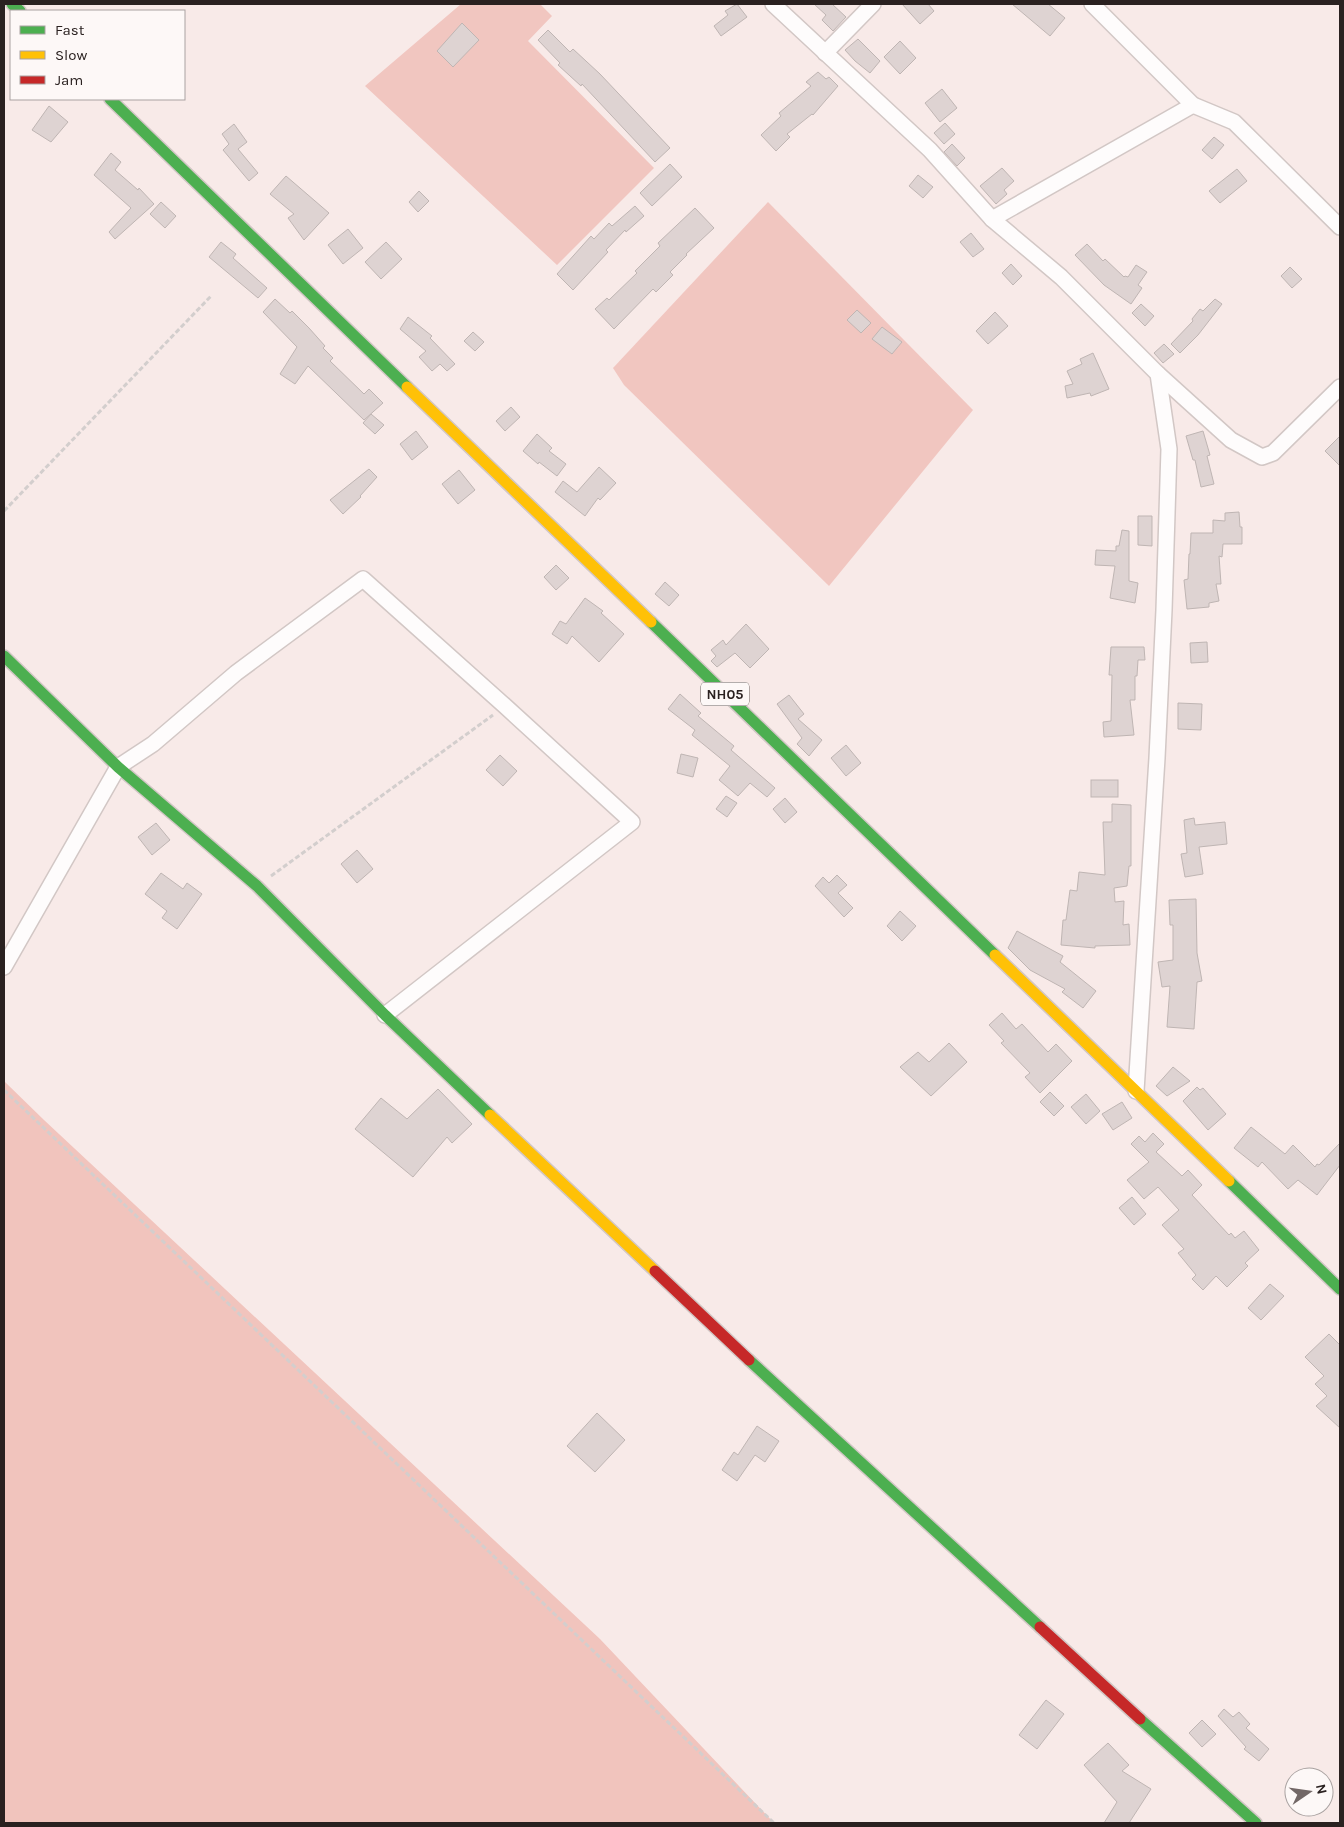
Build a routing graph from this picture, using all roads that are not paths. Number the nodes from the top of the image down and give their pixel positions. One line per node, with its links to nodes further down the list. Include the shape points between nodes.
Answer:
1 (773, 4): 4 (street)
2 (873, 4): 4 (street)
3 (1092, 4): 6 (street)
4 (825, 53): 7 (street, via 930,150)
5 (111, 100): 15 (main road, NH05)
6 (1193, 105): 7 (street); 8 (street, via 1234,122)
7 (992, 219): 9 (street, via 1061,277)
8 (1340, 226)
9 (1158, 374): 10 (street, via 1231,440 1262,457 1273,453); 15 (street, via 1170,449 1157,758)
10 (1340, 387)
11 (4, 656): 12 (main road)
12 (118, 767): 13 (street); 14 (main road, via 257,886); 14 (street, via 153,744 236,673 363,578 632,822)
13 (4, 966)
14 (385, 1015): 17 (main road, via 751,1362)
15 (1136, 1091): 16 (main road, NH05)
16 (1340, 1289)
17 (1256, 1823)

